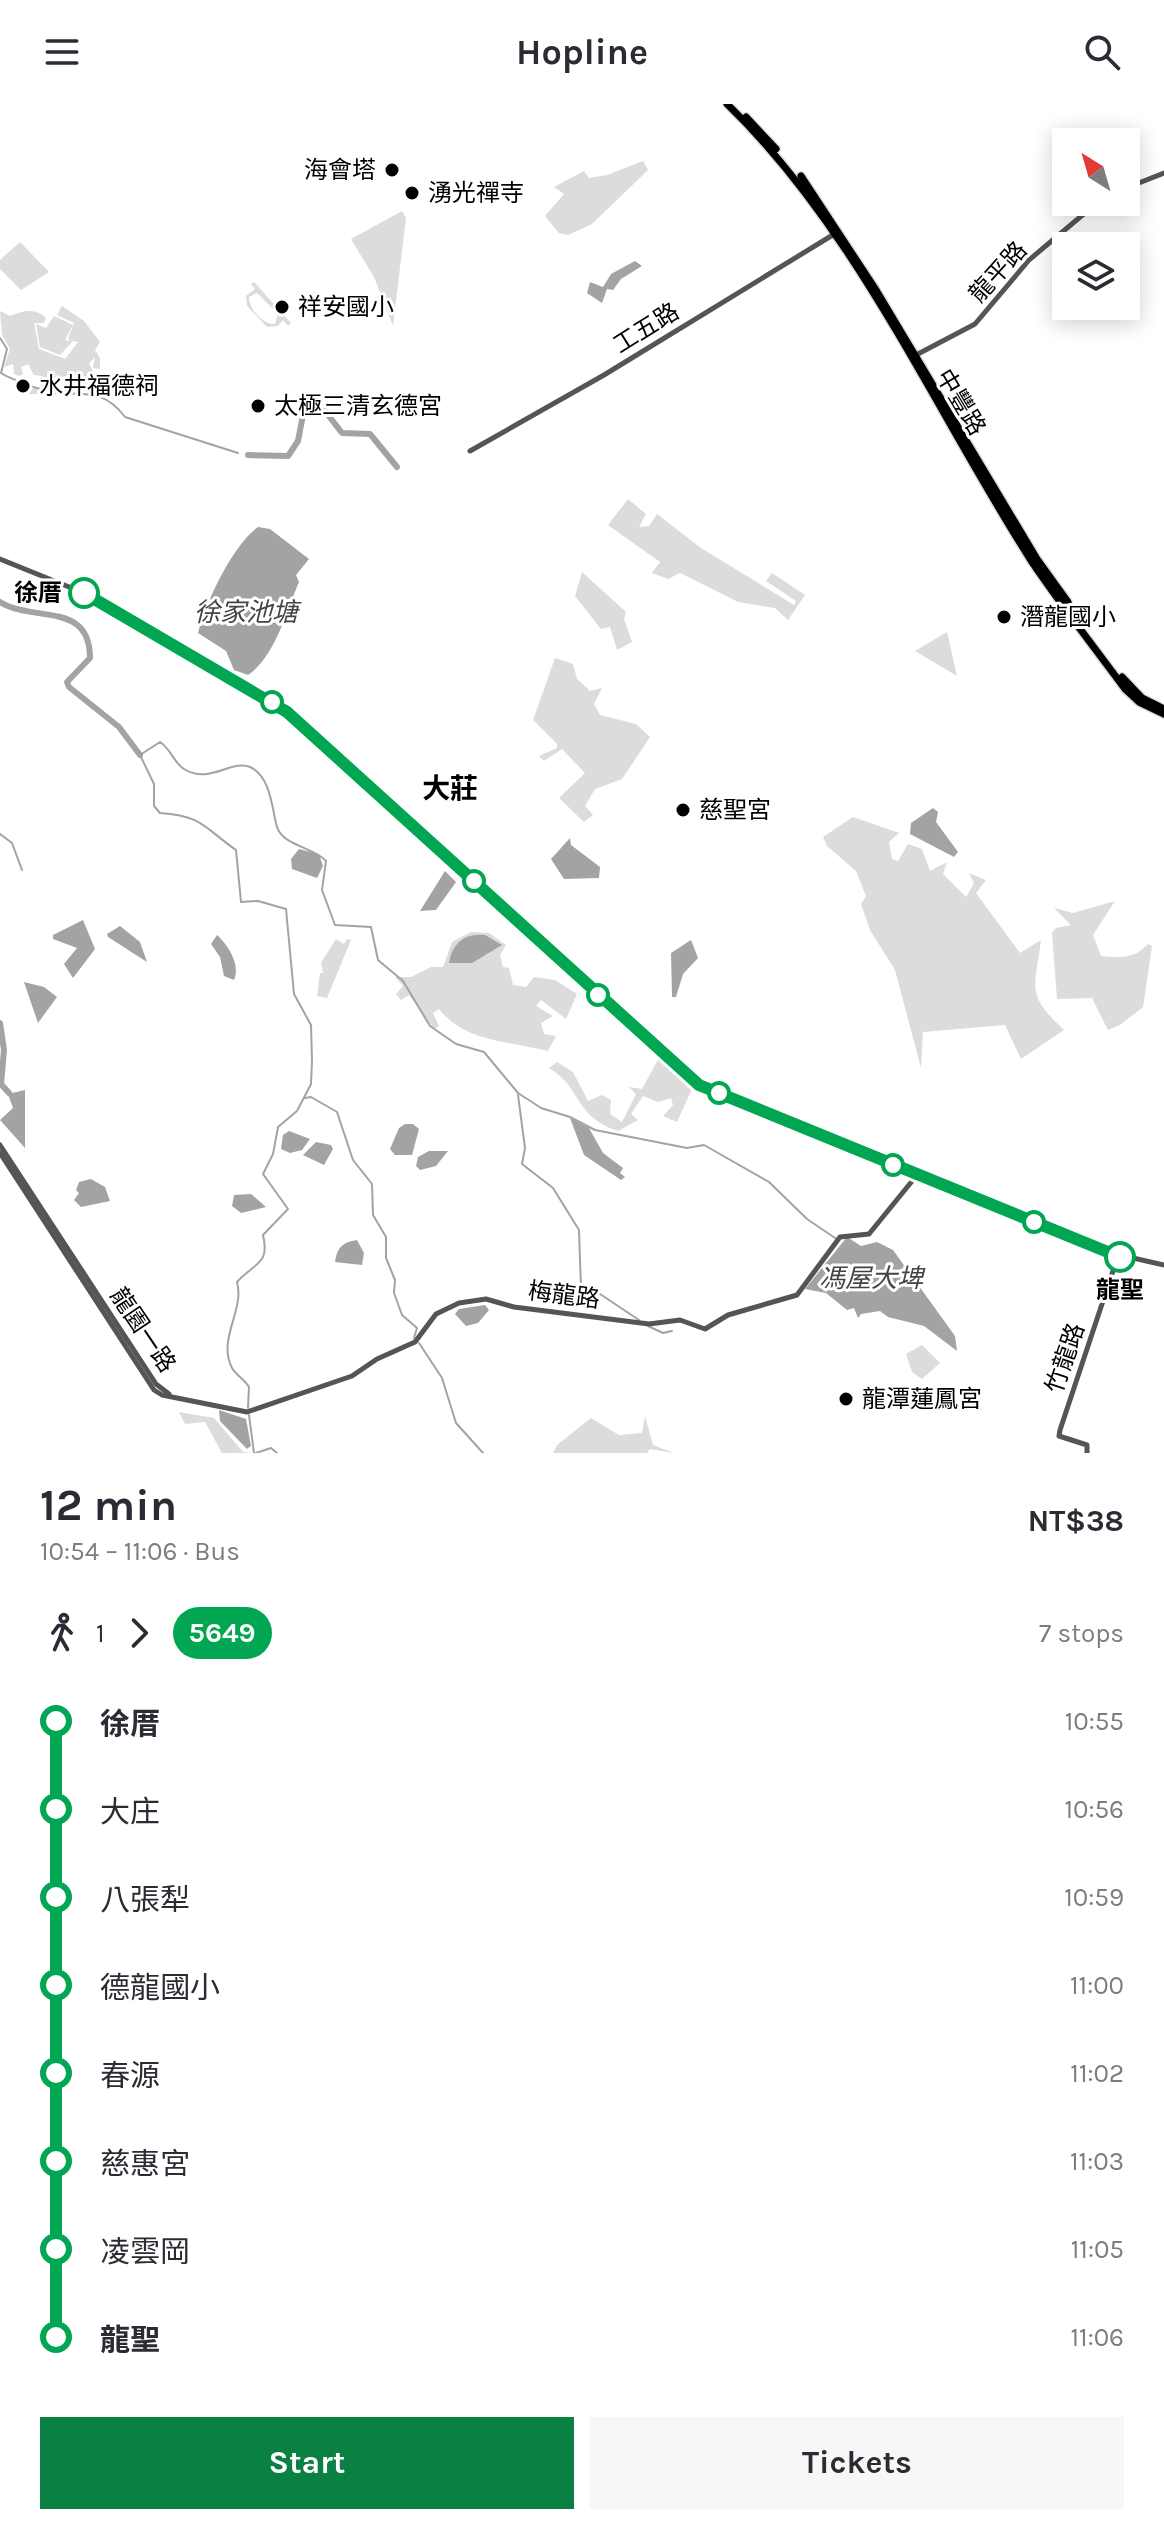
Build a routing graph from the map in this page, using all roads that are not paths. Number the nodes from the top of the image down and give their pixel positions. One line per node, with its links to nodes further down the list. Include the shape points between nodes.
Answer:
1 (727, 104): 5 (main road, 中豐路)
2 (734, 104): 5 (main road, 中豐路)
3 (1164, 173): 4 (street)
4 (1140, 182)
5 (810, 192): 7 (main road, 中豐路)
6 (1081, 216): 8 (street, 龍平路, via 1029,260 975,324)
7 (837, 233): 8 (main road, 中豐路); 9 (street, 工五路); 11 (main road, 中豐路, via 1033,563 1125,689 1139,702)
8 (916, 355): 11 (main road, 中豐路, via 1037,559 1128,686)
9 (470, 451)
10 (0, 559): 14 (street, via 84,593 248,686 310,732 699,1085)
11 (1164, 712)
12 (0, 1145): 17 (street, 龍園一路, via 156,1384)
13 (0, 1153): 17 (street, 龍園一路, via 149,1383 158,1393)
14 (917, 1175): 15 (street); 17 (street, 梅龍路, via 869,1234 840,1237 797,1295 728,1315 705,1329 680,1320 648,1324 486,1299 436,1314 417,1341 352,1376 249,1411)
15 (1118, 1256): 16 (street); 18 (street, 竹龍路, via 1059,1436 1087,1445)
16 (1164, 1265)
17 (173, 1397)
18 (1087, 1453)

